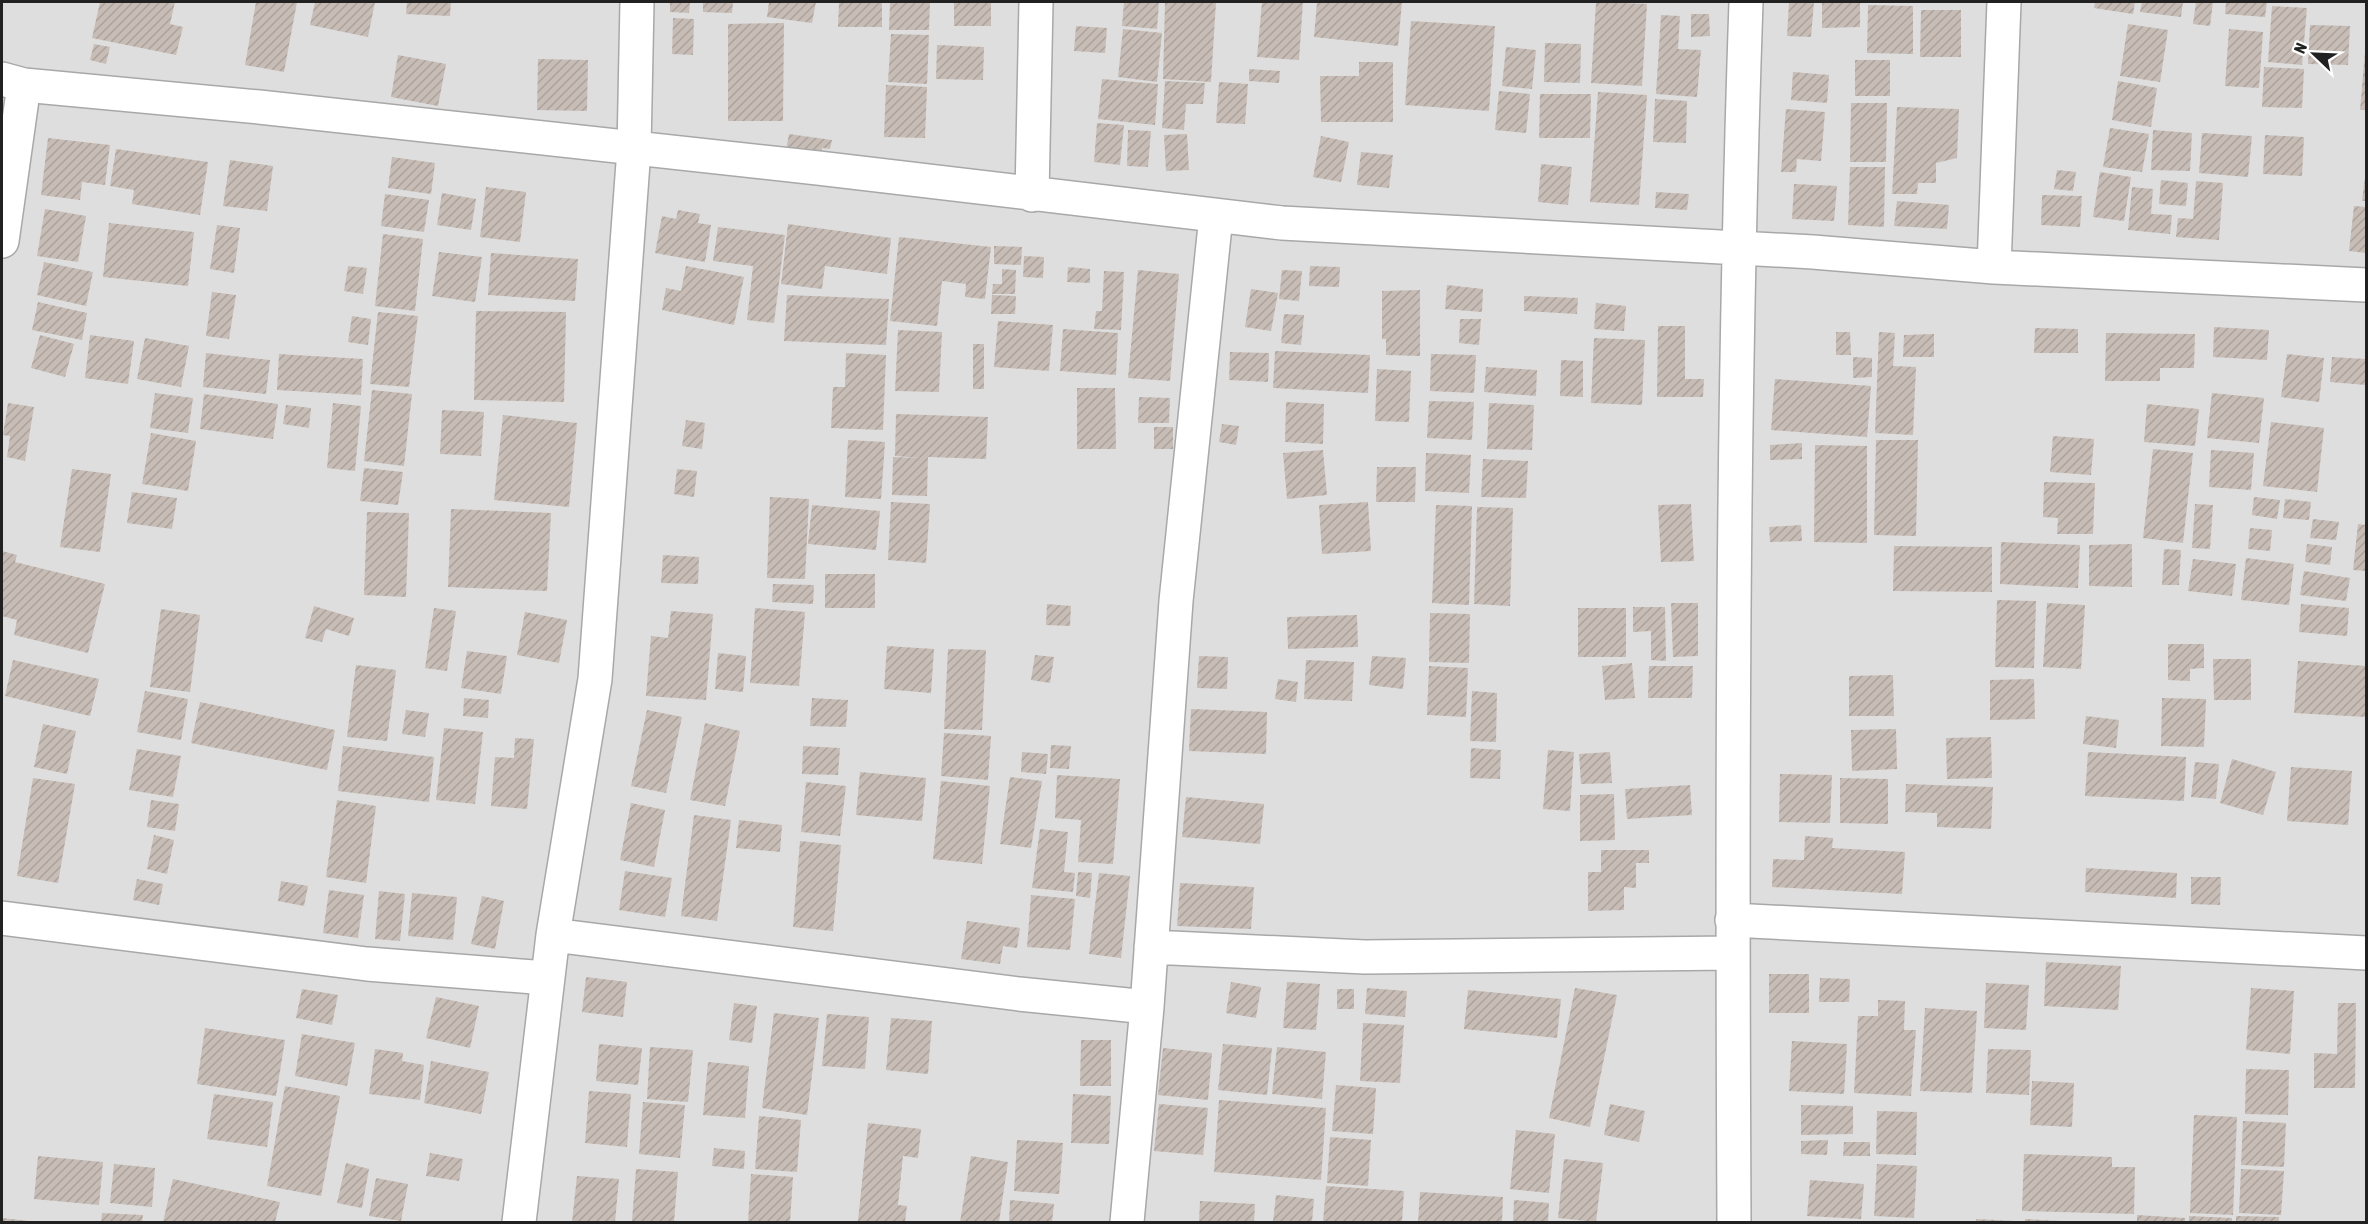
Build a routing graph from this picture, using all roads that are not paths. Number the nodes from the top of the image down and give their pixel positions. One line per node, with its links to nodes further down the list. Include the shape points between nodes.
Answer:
1 (637, 2): 6 (street)
2 (1036, 2): 7 (street)
3 (1746, 2): 10 (street)
4 (2004, 2): 11 (street)
5 (13, 82): 6 (street); 9 (street)
6 (634, 149): 7 (street); 15 (street, via 595,679)
7 (1032, 195): 8 (street)
8 (1216, 216): 10 (street); 16 (street, via 1176,601)
9 (2, 241)
10 (1737, 249): 11 (street); 14 (street)
11 (1994, 267): 12 (street)
12 (2367, 285)
13 (2, 918): 19 (street, via 367,963)
14 (1732, 920): 17 (street); 18 (street)
15 (553, 935): 19 (street); 20 (street)
16 (1151, 947): 17 (street, via 1365,957); 20 (street)
17 (1733, 953): 23 (street)
18 (2367, 953)
19 (547, 978): 21 (street)
20 (1147, 1007): 22 (street)
21 (519, 1222)
22 (1127, 1222)
23 (1734, 1222)

